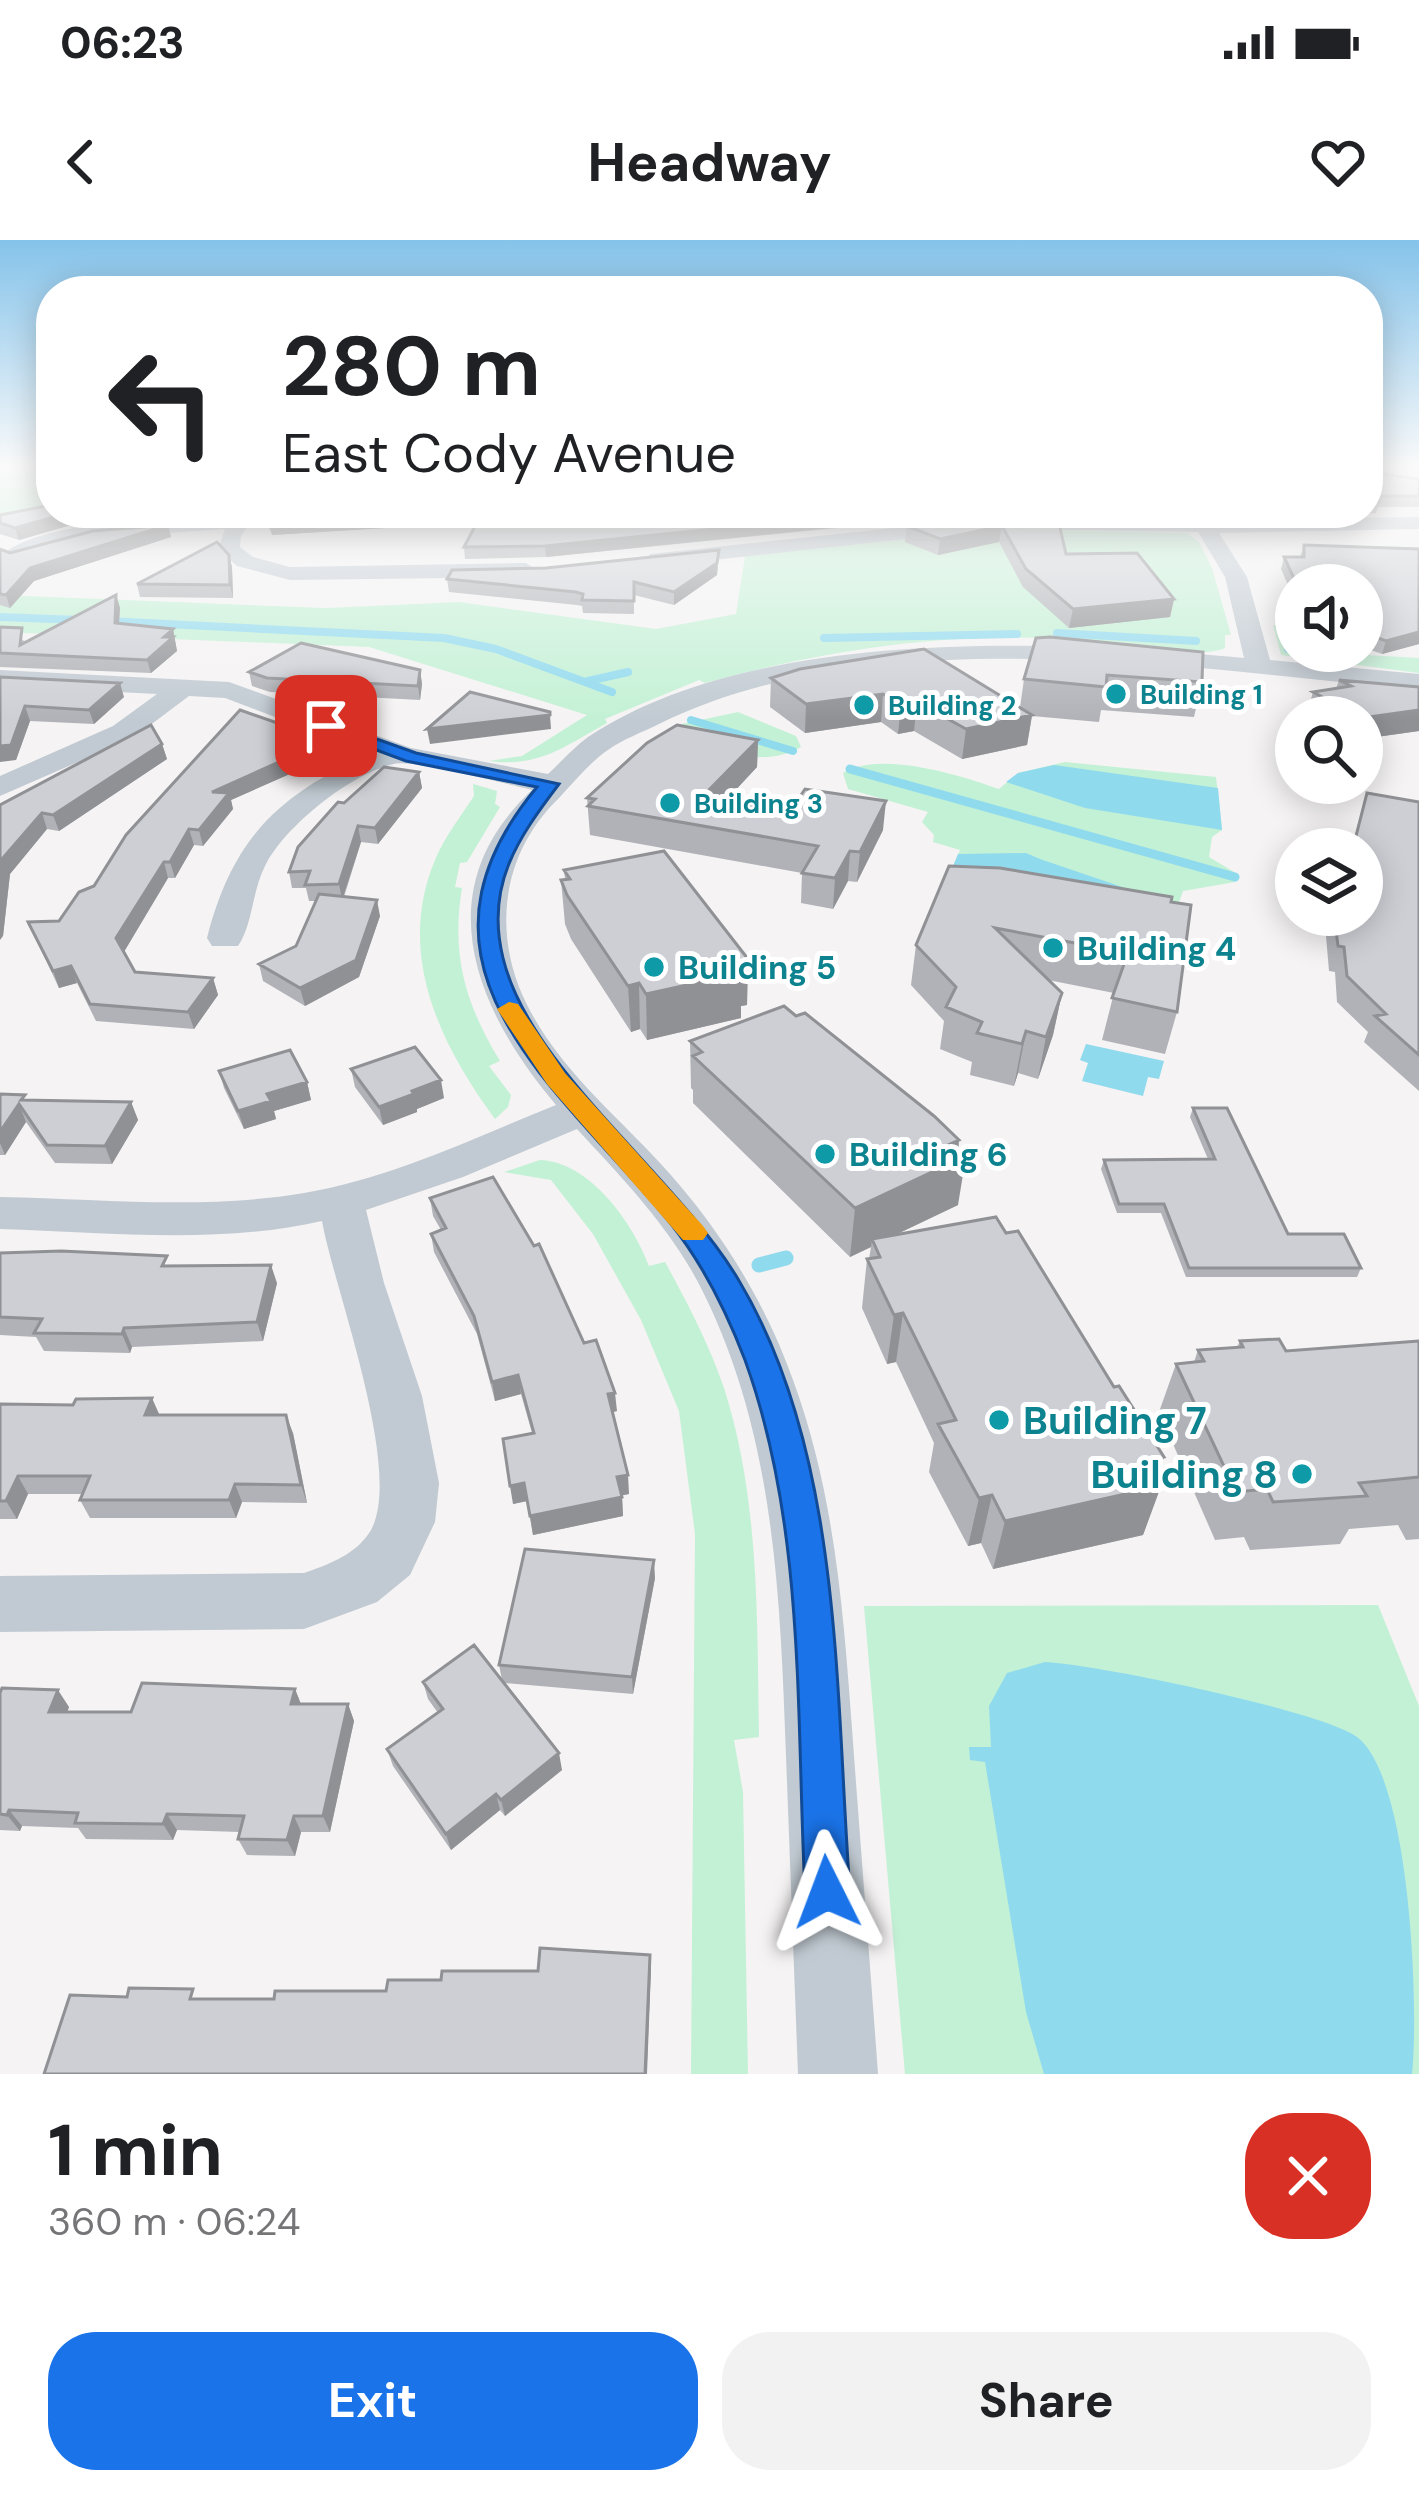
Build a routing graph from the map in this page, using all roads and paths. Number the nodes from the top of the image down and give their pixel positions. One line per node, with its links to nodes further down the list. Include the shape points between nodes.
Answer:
1 (27, 550): 6 (street)
2 (230, 550): 8 (street, via 236,564 307,573)
3 (437, 550): 8 (street)
4 (739, 550): 7 (street)
5 (1220, 550): 10 (street, via 1238,581)
6 (13, 555)
7 (632, 562)
8 (430, 569): 9 (street)
9 (552, 569)
10 (1259, 668): 12 (street); 15 (street, via 1030,651 830,665 670,708 609,738)
11 (0, 678): 13 (street)
12 (1419, 682)
13 (187, 685): 14 (street, via 254,696 357,738); 16 (street, via 129,729)
14 (392, 739): 15 (street); 17 (street, via 259,844 238,880)
15 (550, 784): 18 (street, via 497,863 488,941 518,1026)
16 (0, 787)
17 (225, 938)
18 (584, 1110): 19 (street); 22 (street, via 668,1200 714,1264 751,1336 785,1437 811,1597)
19 (340, 1202): 20 (street, via 260,1193); 21 (street, via 398,1398 412,1478 397,1575 284,1603)
20 (0, 1214)
21 (0, 1604)
22 (838, 2074)

